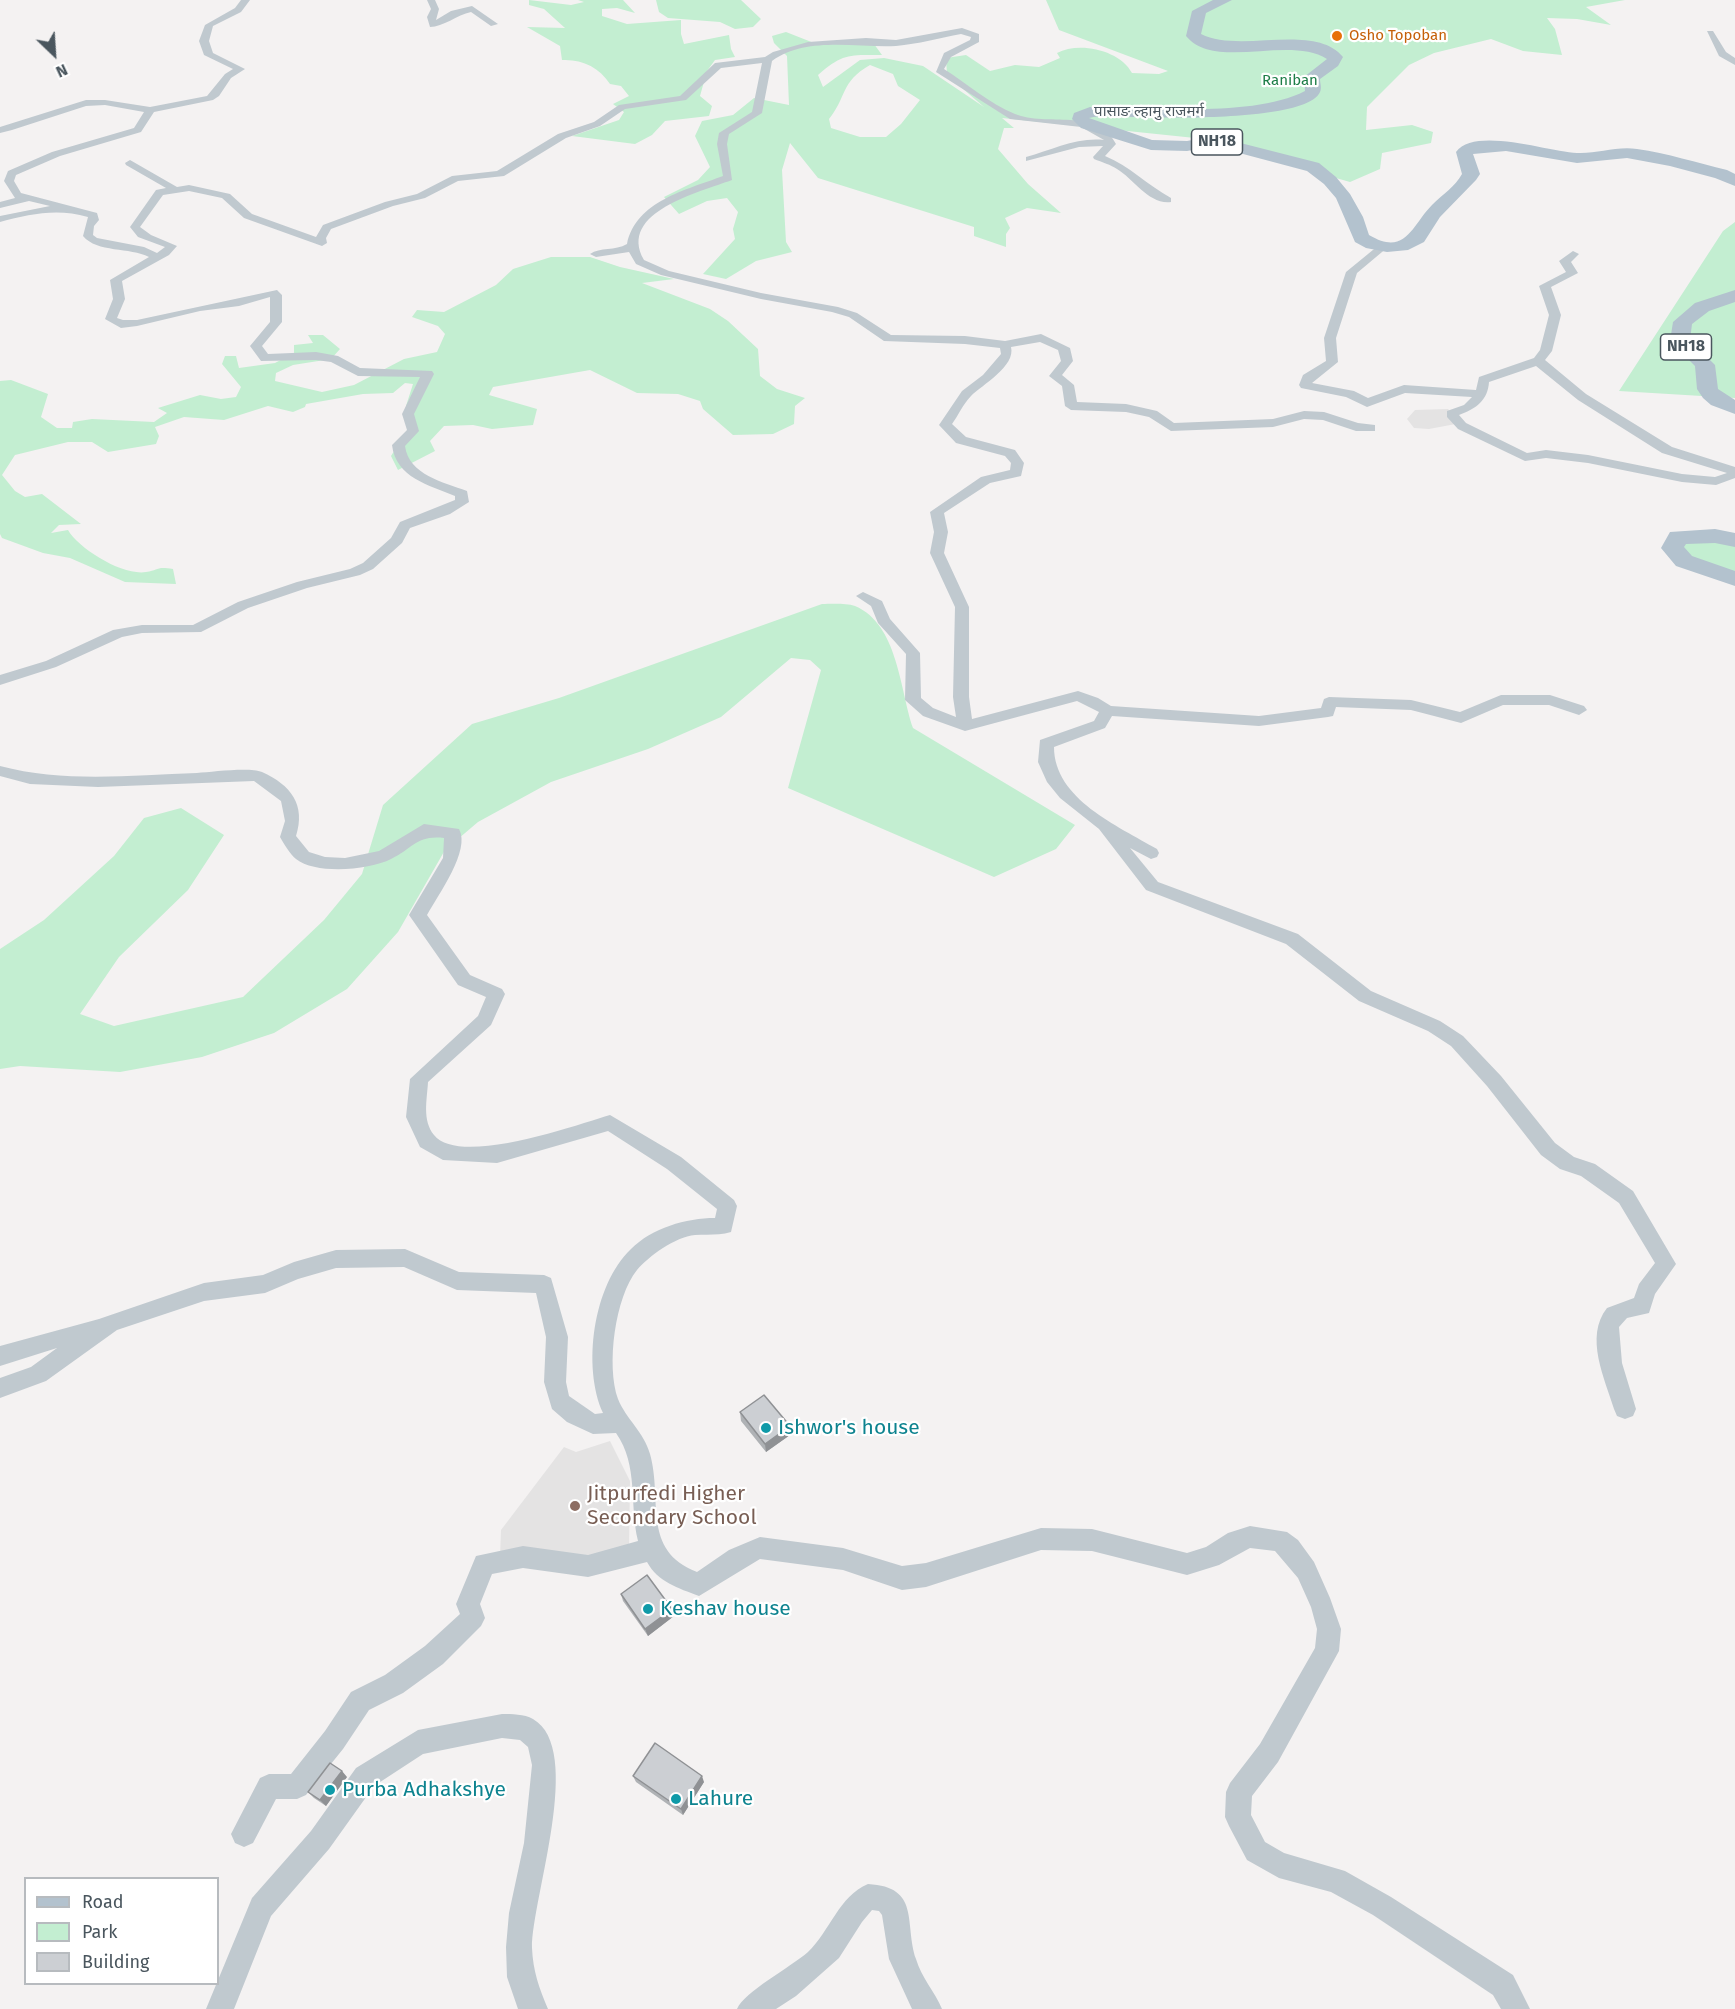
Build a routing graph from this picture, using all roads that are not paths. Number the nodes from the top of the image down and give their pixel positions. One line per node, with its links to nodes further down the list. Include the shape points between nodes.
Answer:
1 (246, 0): 8 (street, via 238,10 209,25 204,38 209,55 240,69 228,76 210,98)
2 (431, 0): 4 (street, via 434,25 454,13 472,9)
3 (1225, 0): 9 (main road, पासाङ ल्हामु राजमर्ग / NH18, via 1199,11 1193,36 1223,47 1285,45 1326,50 1335,57 1333,63 1312,77 1311,94 1296,102 1246,109 1182,114 1090,112 1080,116)
4 (494, 24)
5 (1710, 33): 7 (street, via 1722,54)
6 (768, 60): 9 (street, via 808,45 896,43 970,32 976,36 974,42 947,55 939,70 1012,117); 15 (street, via 718,65 683,98 622,107 597,124 562,135 501,174 456,178 421,196 327,228 322,243 248,216 226,196); 21 (street, via 757,113 724,133 728,178 651,211 638,223)
7 (1735, 62)
8 (150, 110): 10 (street, via 99,102); 16 (street, via 138,130 56,154 12,173 9,181 17,195)
9 (1085, 125): 11 (street, via 1107,136); 22 (main road, पासाङ ल्हामु राजमर्ग / NH18, via 1151,145 1187,146 1213,141 1313,166 1326,175 1350,206 1361,238)
10 (0, 130)
11 (1111, 144): 12 (street, via 1077,143); 17 (street, via 1098,157 1122,167 1146,189)
12 (1030, 159)
13 (130, 163): 15 (street)
14 (1735, 181): 22 (main road, via 1721,174 1625,153 1577,158 1524,149 1474,147 1464,152 1471,174 1466,184 1436,210 1414,242)
15 (173, 188): 25 (street, via 160,192 135,227 150,240 172,246)
16 (30, 197): 18 (street); 19 (street)
17 (1167, 200)
18 (0, 205)
19 (61, 207): 20 (street, via 33,209); 25 (street, via 93,215 88,236 93,241 144,250)
20 (0, 219)
21 (632, 246): 23 (street, via 621,252); 27 (street, via 640,262 665,273 834,309 853,315 888,338 929,337)
22 (1383, 247): 29 (street, via 1352,272 1330,338 1332,362 1307,378 1305,385 1350,394 1368,403 1404,389)
23 (596, 254)
24 (1573, 254): 28 (street, via 1565,261 1572,273 1545,286 1555,315 1546,351)
25 (157, 257): 36 (street, via 116,280 118,299 111,319 137,323 239,303 273,292 276,322 256,346 266,358 316,356 334,359 358,372 428,374 408,414 413,431 398,445 398,456 416,474 462,494 462,502 405,525 397,540 368,566 355,572 243,605 196,629 118,633 51,664)
26 (1735, 296): 30 (main road, NH18, via 1702,307 1683,322 1680,341 1705,365 1710,396)
27 (1005, 345): 31 (street, via 1041,338 1064,348 1067,361 1055,376 1068,385 1071,406 1126,408 1153,414 1171,427 1273,423 1304,415); 39 (street, via 1007,354 987,378 966,394 945,424 961,440 1010,453 1018,464 1016,473 986,480 937,512 941,532 937,553 962,607 961,697)
28 (1538, 361): 29 (street, via 1483,380); 32 (street, via 1582,397 1667,450)
29 (1482, 394): 32 (street, via 1468,408 1451,414 1462,426 1526,457 1546,454 1588,459 1716,481)
30 (1734, 407)
31 (1371, 428)
32 (1735, 472)
33 (1735, 540): 34 (main road, via 1692,535 1678,537 1671,548 1684,561)
34 (1735, 579)
35 (862, 596): 39 (street, via 877,604 883,620 913,653 914,700 928,712)
36 (0, 680)
37 (1579, 710): 38 (street, via 1550,700 1501,700 1461,718 1428,706 1329,702 1329,712 1259,721)
38 (1107, 711): 39 (street, via 1078,696); 41 (street, via 1100,724 1046,744 1044,752 1048,775)
39 (965, 726)
40 (0, 771): 47 (street, via 30,779 98,782 257,776 288,798 293,821 288,837 303,856 325,863 345,864 384,856 424,830 453,833 451,858 418,915 464,980 496,994 485,1020 419,1078 416,1118 427,1141 443,1152 497,1155 610,1123 674,1163 727,1206 724,1226 690,1227 639,1254 621,1276 605,1330 602,1373 609,1402)
41 (1098, 819): 42 (street); 46 (street, via 1152,886 1292,939 1365,996 1434,1026 1457,1041 1548,1149 1567,1163 1588,1170 1626,1197 1666,1263 1646,1290 1642,1306 1623,1309 1612,1317 1606,1335)
42 (1151, 853)
43 (110, 1323): 44 (street); 45 (street, via 38,1374); 47 (street, via 204,1292 265,1284 336,1259 405,1258 457,1281 544,1284 557,1337 555,1382 560,1402 593,1424)
44 (0, 1356)
45 (0, 1388)
46 (1625, 1409)
47 (622, 1422): 48 (street, via 640,1454 643,1519)
48 (652, 1549): 49 (street, via 588,1566 523,1557 484,1564 468,1604 473,1618 435,1655 394,1684 360,1701 297,1786 269,1787); 54 (street, via 666,1569 699,1584 737,1558 760,1548 843,1559 902,1578 926,1575 1041,1539 1092,1540 1187,1564 1211,1557 1250,1536 1278,1540 1290,1548 1306,1570 1322,1606 1329,1629 1327,1651 1269,1754 1239,1792 1238,1817 1256,1851 1279,1865 1336,1880 1382,1906 1503,1985)
49 (244, 1834)
50 (220, 2009): 51 (street, via 261,1907 320,1840 365,1777 418,1742 502,1726 526,1728 538,1740 545,1765 537,1843 519,1947 521,1977)
51 (534, 2009)
52 (751, 2009): 53 (street, via 818,1961 839,1936 851,1910 868,1897 886,1898 896,1910 903,1962)
53 (928, 2009)
54 (1516, 2009)

